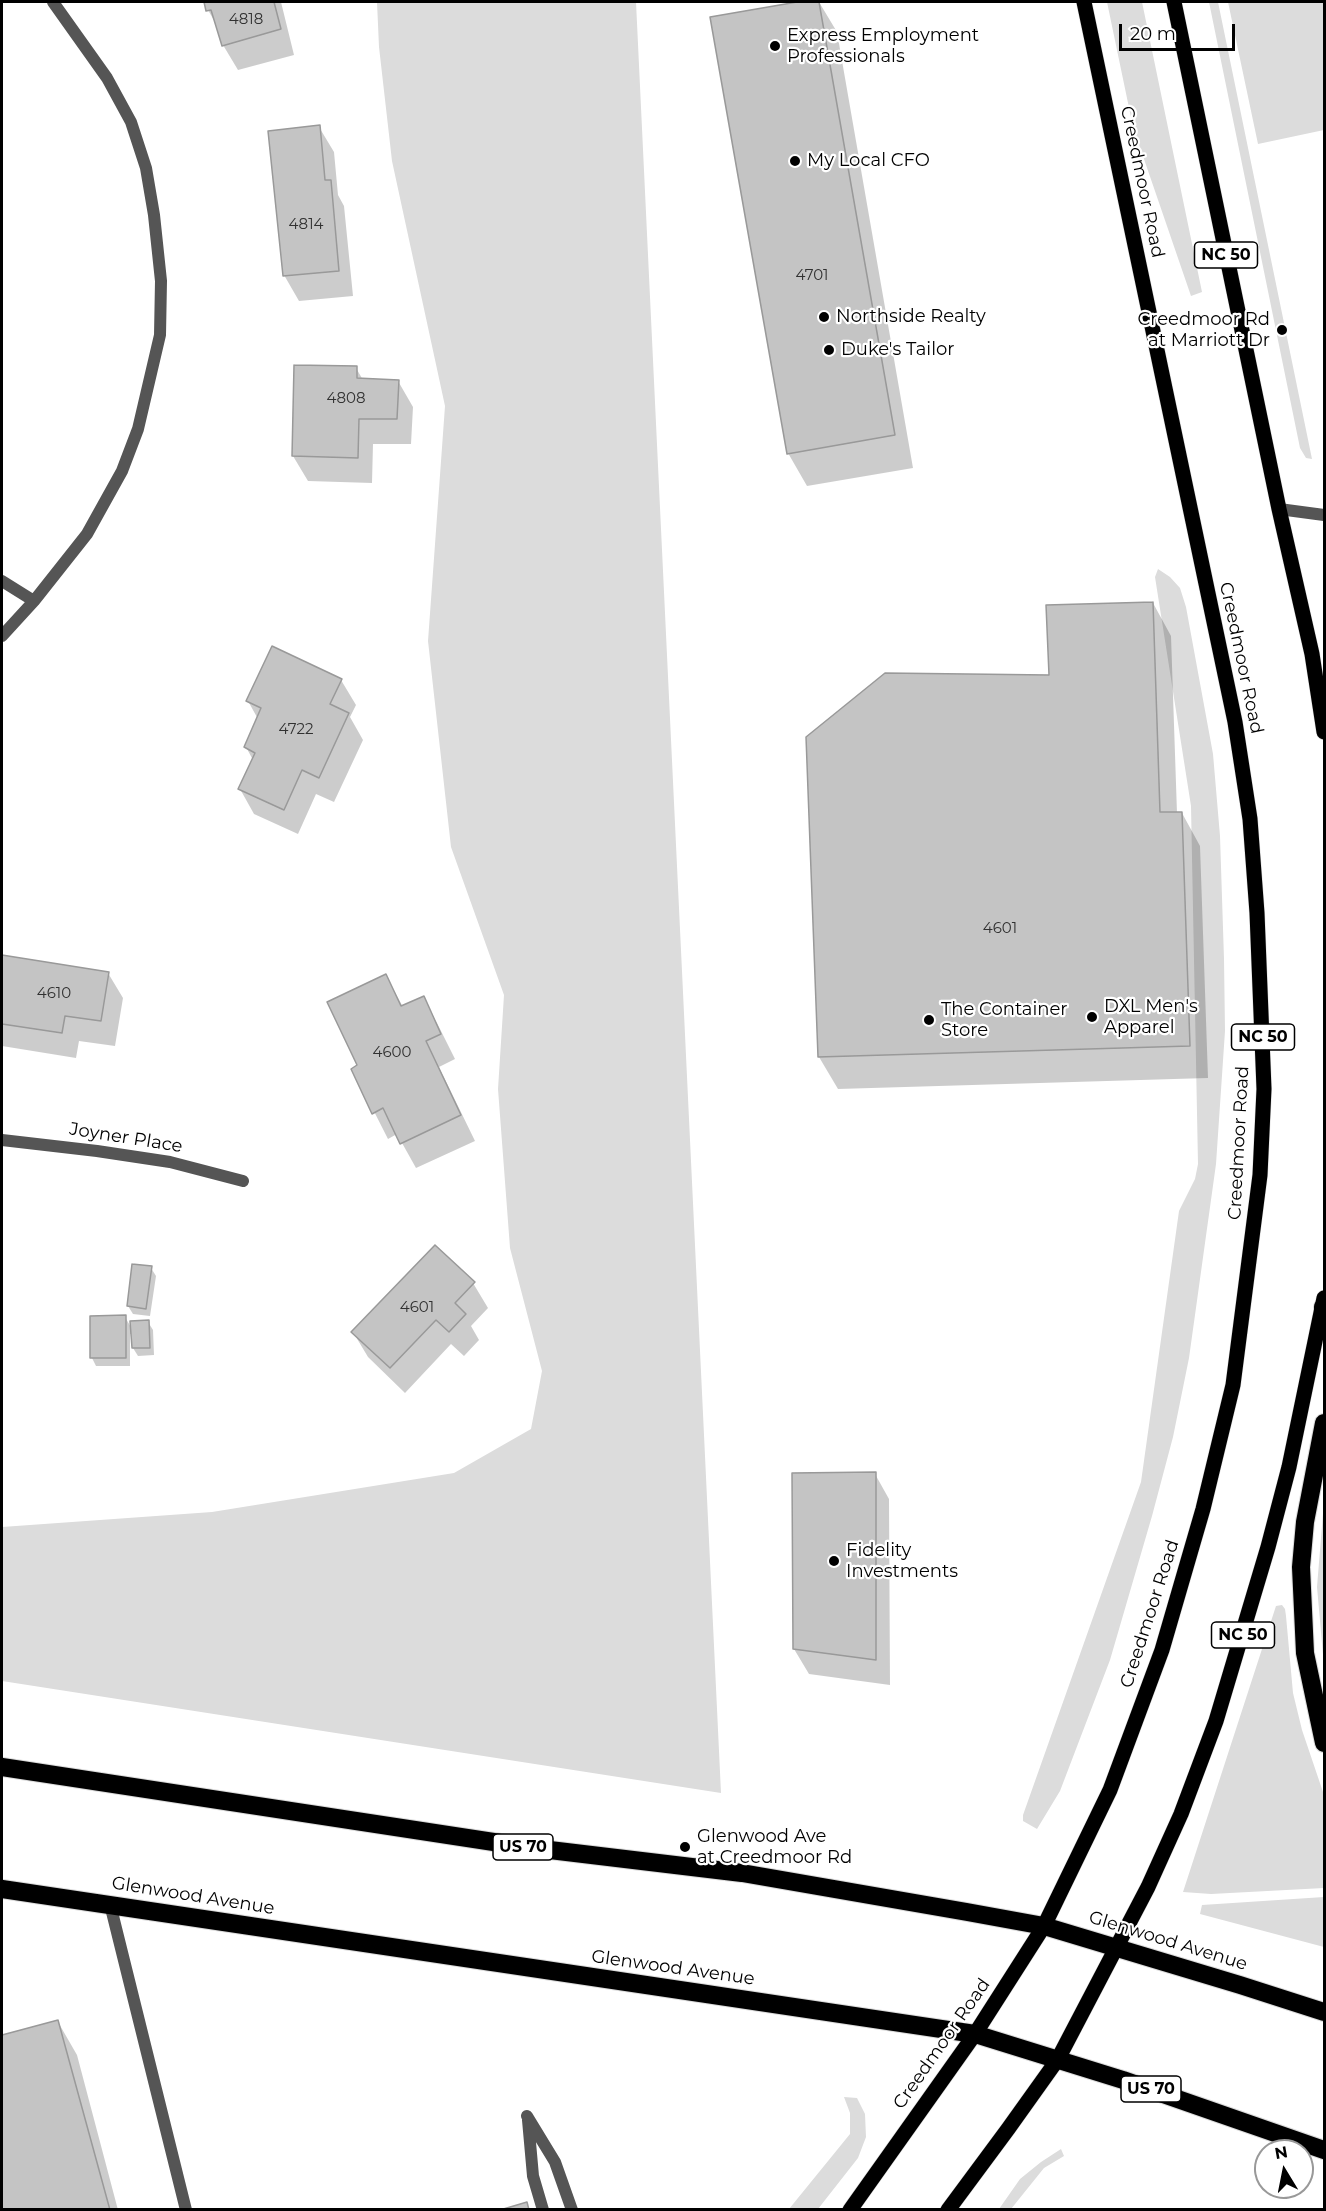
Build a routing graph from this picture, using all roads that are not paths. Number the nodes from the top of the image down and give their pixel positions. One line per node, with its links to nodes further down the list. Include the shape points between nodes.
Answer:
1 (53, 2): 7 (street, via 107,78 130,122 146,168 161,281 160,335 138,429 122,471 87,534)
2 (1084, 2): 19 (main road, Creedmoor Road / NC 50, via 1235,722 1250,819 1264,1089 1260,1175 1233,1385 1203,1509 1162,1650 1110,1790)
3 (1173, 2): 4 (main road, NC 50)
4 (1279, 509): 5 (street); 9 (main road, NC 50, via 1312,654)
5 (1324, 515)
6 (2, 581): 7 (street)
7 (34, 601): 8 (street)
8 (2, 636)
9 (1324, 732)
10 (2, 1140): 11 (street, Joyner Place, via 170,1162)
11 (243, 1181)
12 (1324, 1303): 13 (highway, NC 50); 20 (main road, NC 50, via 1268,1547 1216,1720 1181,1814)
13 (1324, 1328)
14 (1324, 1423): 15 (highway, via 1305,1522 1301,1568 1305,1653)
15 (1324, 1743)
16 (2, 1767): 19 (highway, Glenwood Avenue / US 70, via 533,1848 742,1873)
17 (2, 1889): 18 (highway, Glenwood Avenue / US 70)
18 (110, 1904): 22 (highway, Glenwood Avenue / US 70); 25 (street)
19 (1044, 1926): 20 (highway, Glenwood Avenue / US 70); 22 (main road, Creedmoor Road / NC 50)
20 (1116, 1947): 21 (highway, Glenwood Avenue / US 70); 23 (main road)
21 (1324, 2013)
22 (975, 2034): 23 (highway, Glenwood Avenue / US 70); 28 (main road, Creedmoor Road)
23 (1058, 2059): 24 (highway, Glenwood Avenue / US 70); 29 (main road)
24 (1324, 2150)
25 (186, 2210)
26 (543, 2210): 27 (street, via 533,2176 527,2116 555,2162)
27 (572, 2210)
28 (850, 2210)
29 (948, 2210)

